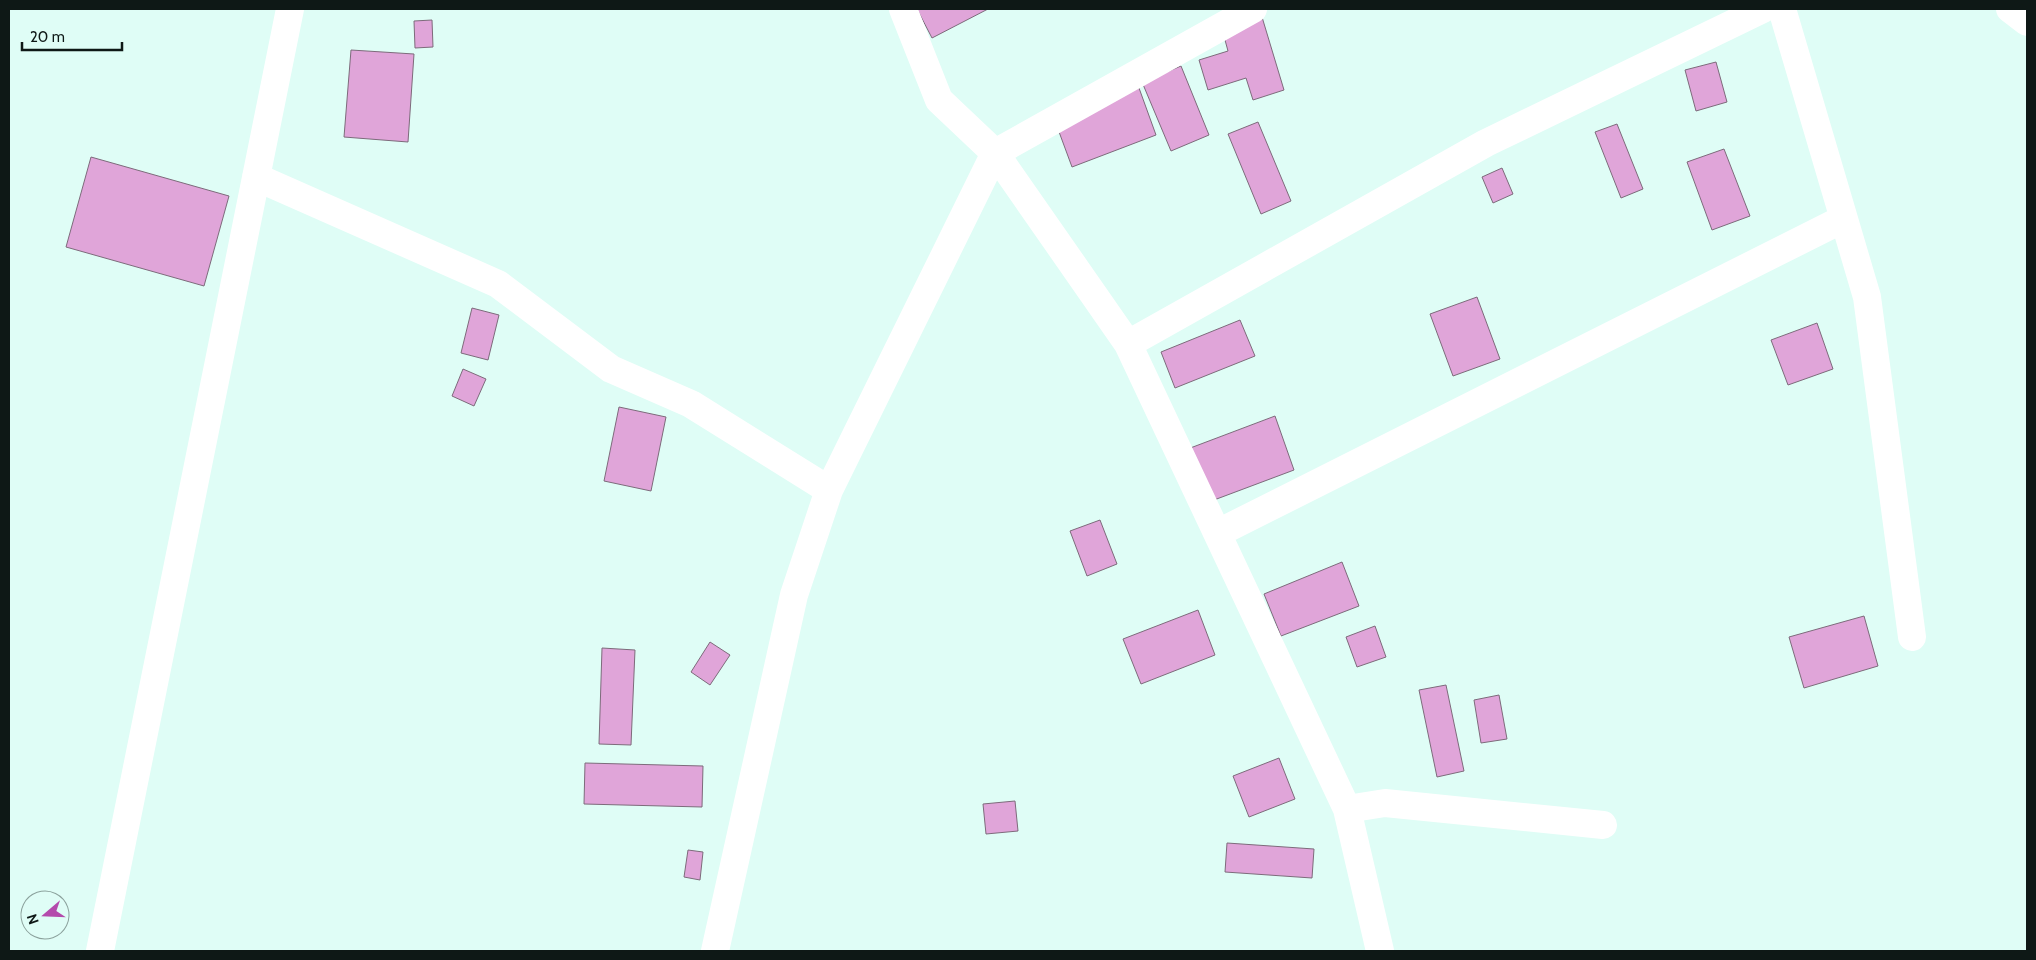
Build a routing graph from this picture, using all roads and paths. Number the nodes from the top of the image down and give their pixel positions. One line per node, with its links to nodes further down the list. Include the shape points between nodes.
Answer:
1 (290, 9): 9 (street)
2 (903, 9): 8 (street, via 939,100)
3 (1253, 9): 8 (street)
4 (1763, 9): 11 (street, via 1486,143)
5 (1782, 9): 10 (street)
6 (2010, 9): 7 (street)
7 (2027, 22)
8 (994, 153): 11 (street); 12 (street)
9 (256, 177): 12 (street, via 498,284 611,369 692,404); 17 (street)
10 (1842, 219): 13 (street); 14 (street, via 1867,297)
11 (1128, 344): 13 (street)
12 (829, 490): 18 (street, via 794,595)
13 (1218, 533): 15 (street)
14 (1912, 637)
15 (1347, 809): 16 (street, via 1385,803); 19 (street)
16 (1603, 825)
17 (100, 951)
18 (715, 951)
19 (1380, 951)

